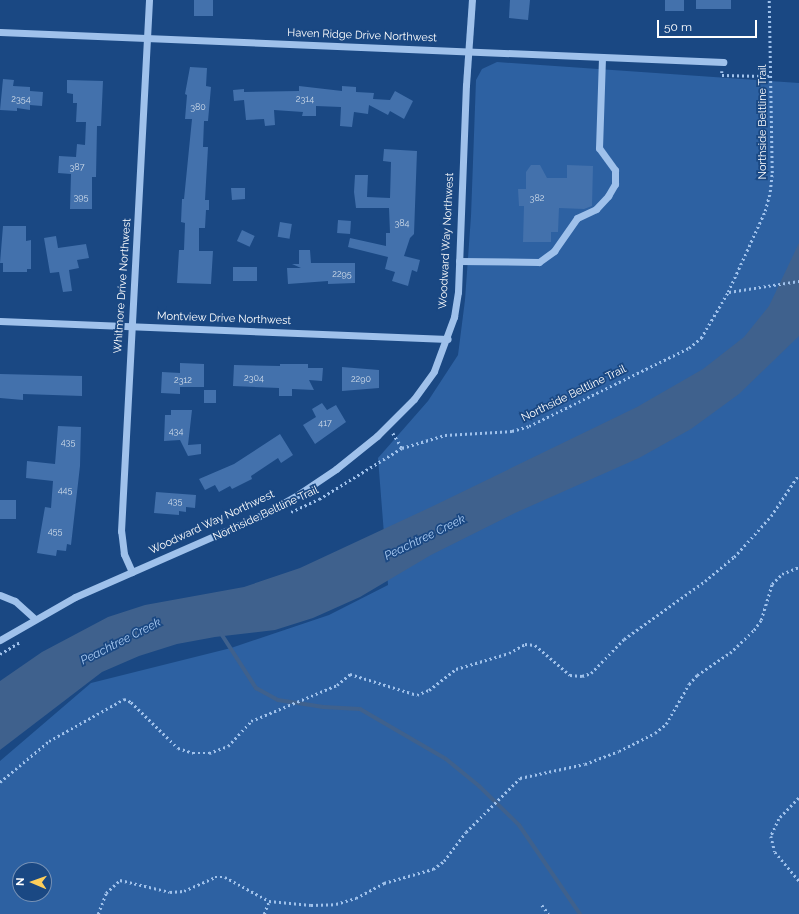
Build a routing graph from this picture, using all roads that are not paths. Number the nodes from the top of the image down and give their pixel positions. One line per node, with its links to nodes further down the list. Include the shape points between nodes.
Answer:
1 (149, 0): 4 (street, Whitmore Drive Northwest)
2 (472, 0): 5 (street, Woodward Way Northwest)
3 (0, 32): 4 (street, Haven Ridge Drive Northwest)
4 (147, 38): 5 (street, Haven Ridge Drive Northwest); 10 (street, Whitmore Drive Northwest, via 141,186)
5 (468, 51): 6 (street, Haven Ridge Drive Northwest); 8 (street, Woodward Way Northwest)
6 (602, 57): 7 (street, Haven Ridge Drive Northwest); 8 (street, via 599,148 616,170 615,184 608,196 596,209 577,218 554,251 539,262)
7 (723, 62)
8 (459, 261): 11 (street, Woodward Way Northwest, via 458,292)
9 (0, 321): 10 (street, Montview Drive Northwest)
10 (131, 326): 11 (street, Montview Drive Northwest); 12 (street, Whitmore Drive Northwest, via 121,531 124,554)
11 (448, 339): 12 (street, Woodward Way Northwest, via 434,370 414,399 336,469 264,514)
12 (132, 572): 14 (street, Woodward Way Northwest)
13 (0, 595): 14 (street, via 15,601)
14 (34, 618): 15 (street, Woodward Way Northwest)
15 (0, 640)

